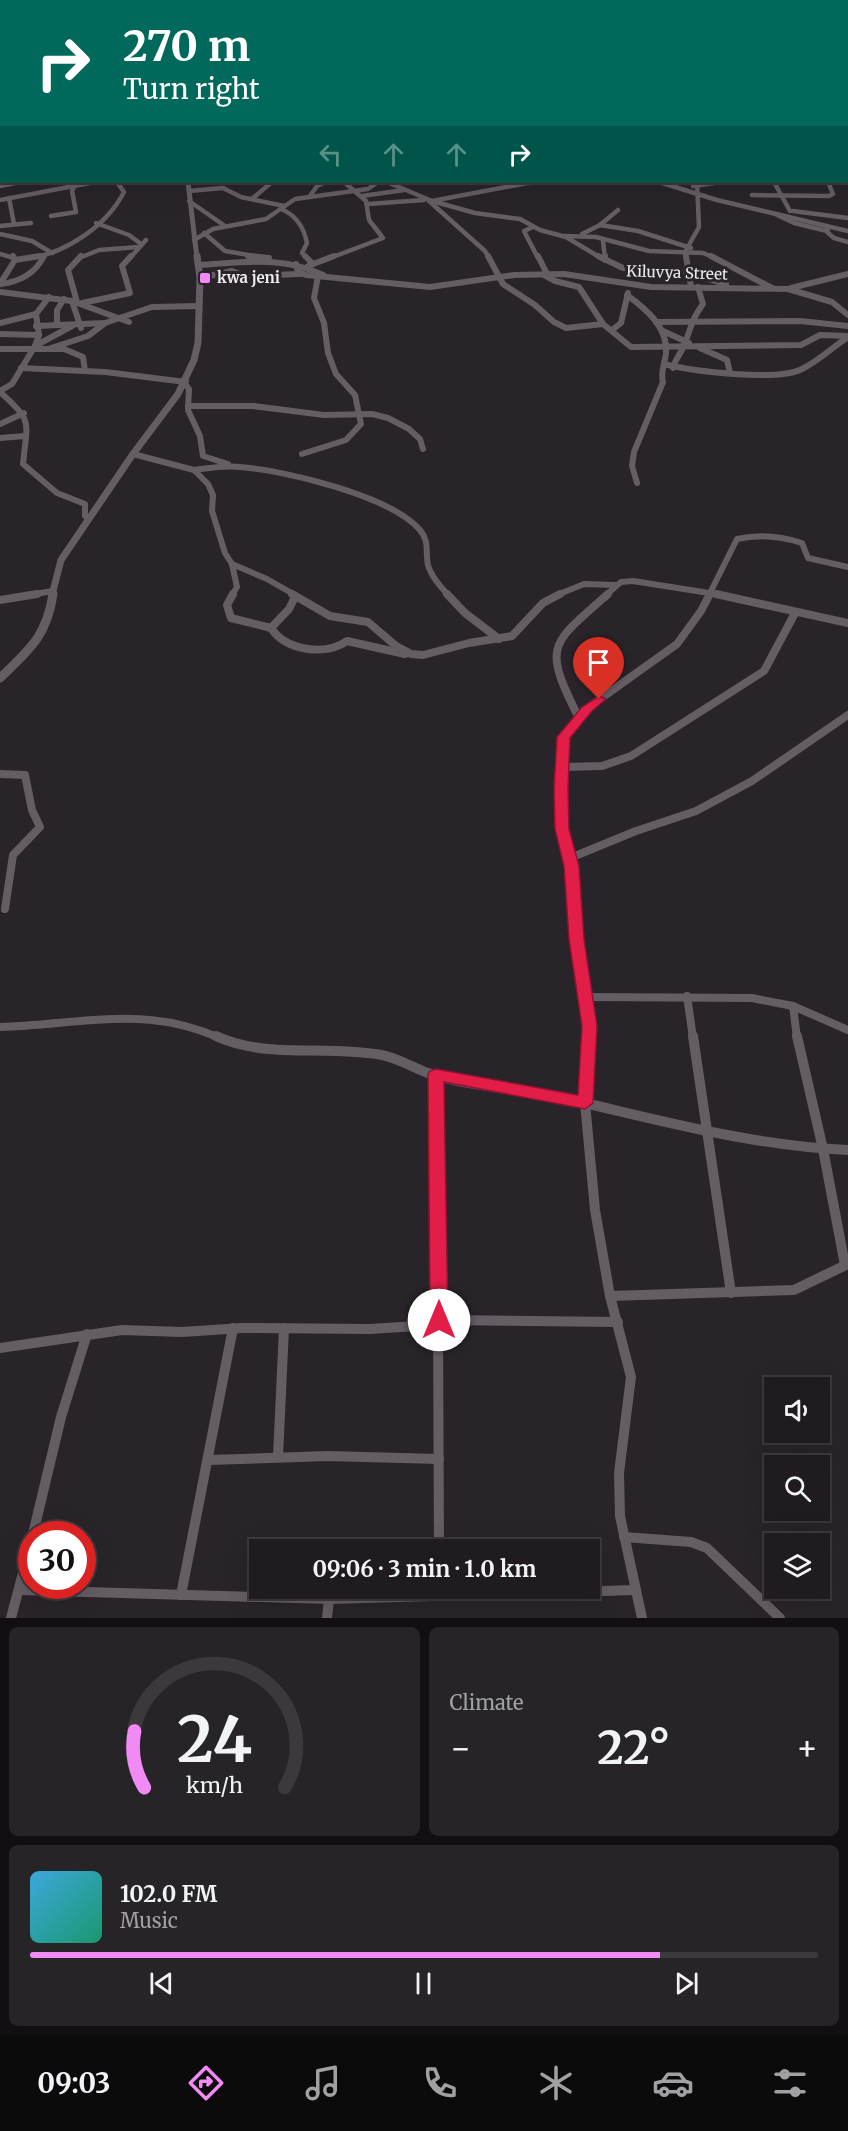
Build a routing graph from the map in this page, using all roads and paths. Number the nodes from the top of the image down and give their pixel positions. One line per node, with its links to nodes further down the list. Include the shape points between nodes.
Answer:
1 (15, 183): 18 (street)
2 (88, 183): 16 (street)
3 (118, 183): 45 (street, via 124,192 122,198)
4 (188, 183): 24 (street)
5 (205, 183): 21 (street)
6 (271, 183): 31 (street)
7 (324, 183): 28 (street)
8 (345, 183): 23 (street)
9 (377, 183): 23 (street, via 372,188)
10 (390, 183): 22 (street)
11 (527, 183): 35 (street)
12 (665, 183): 17 (street)
13 (714, 183): 17 (street)
14 (775, 183): 27 (street)
15 (829, 183): 27 (street, via 833,190 829,196)
16 (75, 185): 20 (street); 32 (street)
17 (697, 185): 38 (street, via 714,199); 62 (street, via 699,226)
18 (0, 186)
19 (42, 186): 25 (street)
20 (61, 188): 25 (street); 32 (street)
21 (202, 189): 24 (street); 31 (street, via 223,188)
22 (405, 189): 29 (street); 35 (street)
23 (355, 190): 28 (street); 29 (street)
24 (189, 191): 34 (street)
25 (37, 193): 30 (street)
26 (752, 195): 27 (street)
27 (782, 195): 40 (street)
28 (310, 196): 37 (street, via 290,201)
29 (362, 196): 36 (street)
30 (9, 198): 33 (street); 46 (street, via 14,208)
31 (251, 198): 37 (street)
32 (74, 199): 42 (street, via 76,212)
33 (0, 200)
34 (189, 201): 50 (street); 58 (street)
35 (429, 201): 36 (street); 51 (street, via 520,219); 72 (street, via 486,251)
36 (368, 204): 71 (street, via 368,216 381,240)
37 (283, 208): 50 (street, via 266,219); 71 (street, via 303,230 307,243 302,253)
38 (753, 208): 40 (street); 41 (street)
39 (618, 210): 47 (street)
40 (790, 211): 43 (street)
41 (771, 212): 48 (street); 52 (street, via 794,223)
42 (51, 216)
43 (848, 218)
44 (31, 223): 46 (street)
45 (96, 223): 61 (street); 63 (street, via 70,245)
46 (14, 224): 49 (street)
47 (600, 225): 56 (street); 62 (street, via 638,231)
48 (831, 225): 52 (street); 53 (street)
49 (0, 226)
50 (225, 226): 54 (street)
51 (533, 227): 57 (street); 73 (street, via 525,231)
52 (827, 231): 60 (street)
53 (848, 231)
54 (204, 233): 58 (street); 68 (street, via 227,253)
55 (0, 234): 63 (street, via 32,241)
56 (576, 236): 57 (street); 59 (street)
57 (566, 237): 67 (street)
58 (195, 240): 70 (street)
59 (603, 240): 62 (street, via 649,250); 67 (street)
60 (848, 242)
61 (142, 244): 102 (street, via 122,266 130,293); 102 (street, via 102,249 71,264 68,270)
62 (686, 249): 81 (street); 94 (street, via 703,253)
63 (52, 253): 65 (street)
64 (0, 254): 66 (street)
65 (44, 256): 66 (street); 85 (street, via 35,270)
66 (15, 260): 75 (street)
67 (605, 260): 81 (street, via 633,271)
68 (285, 262): 69 (street); 70 (street)
69 (296, 264): 71 (street); 76 (street)
70 (198, 265): 84 (street)
71 (311, 265): 82 (street)
72 (497, 269): 78 (street); 83 (street)
73 (544, 272): 78 (street, Kiluvya Street); 79 (street, Kiluvya Street); 87 (street, via 555,281)
74 (0, 273): 75 (street)
75 (8, 273): 86 (street)
76 (300, 274): 80 (street, Kiluvya Street); 84 (street, Kiluvya Street, via 246,276 232,271)
77 (848, 274): 90 (street)
78 (514, 275): 83 (street, Kiluvya Street)
79 (575, 275): 87 (street); 88 (street, Kiluvya Street)
80 (318, 276): 82 (street, Kiluvya Street); 139 (street, via 314,298 324,323 328,353 336,374 356,395)
81 (688, 276): 89 (street); 91 (street); 93 (street)
82 (327, 277): 83 (street, Kiluvya Street, via 430,287)
83 (499, 277): 113 (street, via 506,287 560,326)
84 (200, 278): 103 (street)
85 (9, 283): 86 (street); 97 (street)
86 (0, 284)
87 (573, 285): 113 (street, via 581,288)
88 (630, 285): 91 (street, Kiluvya Street); 98 (street)
89 (718, 286): 92 (street, Kiluvya Street); 93 (street, Kiluvya Street)
90 (798, 286): 95 (street); 100 (street)
91 (691, 287): 92 (street, Kiluvya Street)
92 (698, 287): 110 (street, via 703,304)
93 (733, 287): 94 (street, Kiluvya Street)
94 (773, 288): 95 (street, Kiluvya Street)
95 (788, 289): 100 (street, Kiluvya Street)
96 (0, 292): 97 (street)
97 (21, 294): 99 (street)
98 (627, 295): 109 (street); 118 (street, via 621,323)
99 (49, 297): 101 (street); 105 (street)
100 (819, 298): 104 (street, Kiluvya Street)
101 (64, 299): 102 (street); 114 (street, via 57,310)
102 (76, 302): 107 (street); 115 (street)
103 (199, 306): 107 (street, via 152,307); 135 (street, via 198,343)
104 (846, 307): 106 (street, Kiluvya Street)
105 (36, 314): 111 (street); 116 (street)
106 (848, 315)
107 (118, 318): 108 (street); 112 (street)
108 (129, 322)
109 (656, 322): 110 (street); 119 (street)
110 (690, 322): 117 (street, via 800,321); 124 (street)
111 (0, 323)
112 (105, 323): 115 (street); 122 (street)
113 (603, 324): 118 (street)
114 (57, 325): 115 (street); 116 (street)
115 (77, 325): 122 (street); 127 (street)
116 (36, 326): 121 (street)
117 (848, 326)
118 (612, 330): 126 (street, via 631,347)
119 (663, 331): 124 (street); 126 (street)
120 (0, 334): 121 (street)
121 (39, 335): 127 (street)
122 (83, 336): 129 (street, via 76,342)
123 (848, 337): 125 (street, via 820,335 801,345); 134 (street, via 797,372 776,376)
124 (684, 343): 125 (street); 126 (street); 132 (street)
125 (696, 346): 134 (street, via 727,360)
126 (667, 347): 130 (street)
127 (34, 348): 128 (street); 129 (street); 131 (street)
128 (0, 349)
129 (48, 349): 133 (street, via 69,350 83,357)
130 (664, 364): 132 (street); 148 (street, via 663,382 634,452)
131 (21, 368): 133 (street); 136 (street, via 12,384)
132 (673, 368): 134 (street)
133 (85, 371): 135 (street)
134 (730, 373)
135 (185, 383): 137 (street, via 189,389); 144 (street)
136 (0, 392): 138 (street)
137 (188, 406): 139 (street, via 271,407 324,415); 146 (street, via 203,456)
138 (24, 412): 140 (street); 141 (street)
139 (360, 413): 143 (street, via 380,415 399,423 416,434); 145 (street, via 359,429 346,440)
140 (2, 424)
141 (25, 436): 142 (street); 149 (street, via 22,460 27,470 57,493 85,504)
142 (0, 438)
143 (423, 449)
144 (133, 454): 147 (street); 149 (street)
145 (302, 454)
146 (234, 466): 147 (street); 160 (street, via 327,486 412,522 427,540 429,568 441,587 463,611)
147 (194, 470): 150 (street, via 212,489 212,511)
148 (636, 483)
149 (88, 519): 153 (street, via 56,569)
150 (232, 564): 155 (street); 159 (street, via 237,587 228,597 229,615)
151 (848, 567): 154 (street, via 808,558 802,543 795,540 741,538 733,544)
152 (616, 585): 154 (street, via 633,581); 160 (street, via 577,586 543,603 516,634); 164 (street, via 563,633 557,644 558,671)
153 (53, 591): 156 (street); 162 (street, via 41,636)
154 (709, 592): 157 (street); 164 (street, via 701,611 670,651)
155 (295, 597): 159 (street); 161 (street, via 330,616 368,622)
156 (0, 600)
157 (795, 613): 158 (street); 165 (street, via 764,671 631,756 602,766)
158 (848, 623)
159 (271, 627): 161 (street, via 279,638 304,647 336,649 347,641)
160 (499, 639): 161 (street, via 423,655)
161 (411, 654)
162 (0, 678)
163 (848, 715): 167 (street, via 752,781 696,811)
164 (579, 718): 165 (street, via 564,737)
165 (563, 766): 167 (street, via 562,829)
166 (0, 774): 168 (street, via 24,775 40,826 14,855)
167 (570, 858): 170 (street, via 576,939)
168 (5, 909)
169 (687, 996): 170 (street); 171 (street, via 752,998); 176 (street)
170 (586, 997): 175 (street, via 590,1050)
171 (793, 1006): 173 (street); 177 (street, via 798,1052)
172 (0, 1027): 174 (street, via 47,1026 90,1018 171,1021 241,1045 385,1055)
173 (848, 1030)
174 (436, 1075): 175 (street); 182 (street)
175 (585, 1103): 176 (street); 181 (street, via 595,1210)
176 (708, 1131): 177 (street); 180 (street)
177 (823, 1149): 178 (street); 179 (street)
178 (848, 1150)
179 (846, 1265): 180 (street, via 794,1290)
180 (731, 1293): 181 (street)
181 (610, 1296): 183 (street)
182 (439, 1318): 183 (street); 185 (street, via 417,1326); 189 (street)
183 (618, 1322): 192 (street, via 631,1377 618,1496)
184 (233, 1328): 185 (street); 186 (street); 190 (street)
185 (284, 1328): 188 (street)
186 (87, 1334): 187 (street); 191 (street, via 61,1417)
187 (0, 1348)
188 (278, 1456): 189 (street); 190 (street)
189 (439, 1459): 193 (street)
190 (208, 1460): 198 (street)
191 (36, 1521)
192 (624, 1537): 195 (street); 201 (street, via 691,1542 707,1548)
193 (439, 1539)
194 (600, 1590): 195 (street)
195 (636, 1590): 204 (street)
196 (96, 1592): 198 (street)
197 (18, 1593): 202 (street)
198 (181, 1595): 199 (street)
199 (249, 1597)
200 (328, 1599): 203 (street)
201 (776, 1617)
202 (10, 1618)
203 (327, 1618)
204 (642, 1618)

